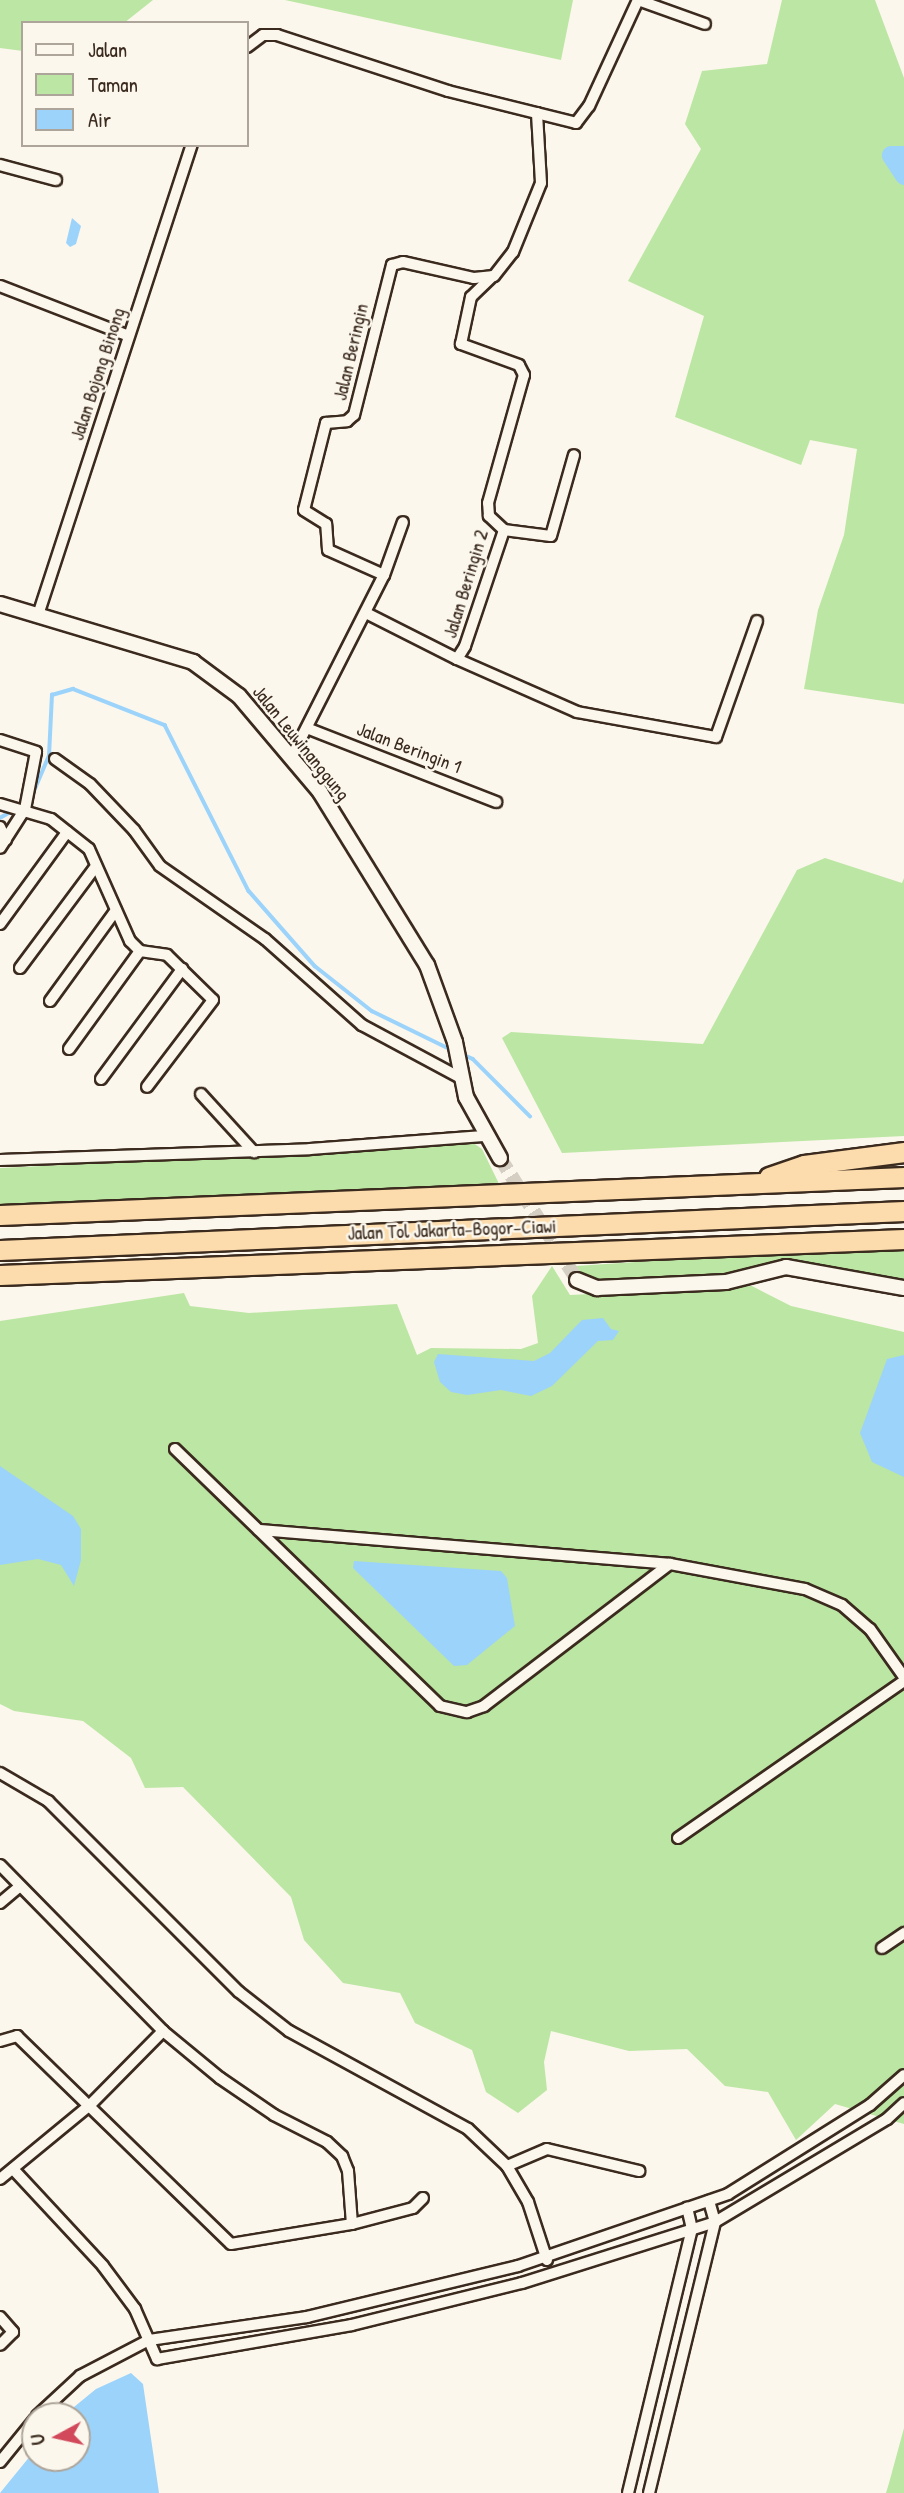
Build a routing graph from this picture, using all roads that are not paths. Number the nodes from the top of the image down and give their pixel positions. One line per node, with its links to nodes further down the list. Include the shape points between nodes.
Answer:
1 (638, 0): 2 (street); 4 (street, via 584,116 570,123)
2 (705, 24)
3 (248, 46): 4 (street, via 263,35 277,35 448,92)
4 (537, 113): 8 (street, via 538,200 513,252)
5 (191, 147): 10 (street, Jalan Bojong Binong)
6 (0, 165): 7 (street)
7 (56, 180)
8 (494, 276): 13 (street, Jalan Beringin 2, via 471,297 461,344 524,370 488,503 489,516); 14 (street, Jalan Beringin, via 474,278 403,262 392,265 354,415 347,421 326,423 304,510 326,524 328,550)
9 (0, 286): 10 (street)
10 (129, 336): 17 (street, Jalan Bojong Binong)
11 (574, 455): 13 (street, via 551,536)
12 (403, 522): 14 (street)
13 (504, 530): 19 (street, Jalan Beringin 2)
14 (384, 575): 16 (street)
15 (0, 604): 17 (main road, Jalan Leuwinanggung)
16 (366, 612): 19 (street, Jalan Beringin 2); 20 (street)
17 (38, 615): 22 (main road, Jalan Leuwinanggung, via 193,662 239,696)
18 (757, 621): 19 (street, via 716,737 578,712)
19 (457, 659)
20 (309, 729): 22 (street); 24 (street, Jalan Beringin 1)
21 (0, 740): 26 (street, via 36,752)
22 (292, 756): 38 (main road, Jalan Leuwinanggung, via 342,824 427,965 455,1042)
23 (55, 759): 38 (street, via 90,784 134,830 160,866 265,939 362,1025)
24 (496, 802)
25 (0, 804): 26 (street)
26 (25, 809): 28 (street); 29 (street)
27 (0, 827): 29 (street)
28 (67, 832): 30 (street, via 89,849); 32 (street)
29 (3, 844)
30 (96, 866): 31 (street); 34 (street)
31 (116, 911): 33 (street); 36 (street)
32 (0, 924)
33 (140, 951): 35 (street, via 167,955); 37 (street)
34 (20, 968)
35 (182, 969): 39 (street); 40 (street, via 213,1000)
36 (50, 1001)
37 (69, 1049)
38 (459, 1069): 42 (main road, Jalan Leuwinanggung)
39 (101, 1079)
40 (147, 1087)
41 (201, 1094): 43 (street)
42 (484, 1136): 43 (street); 45 (main road, Jalan Leuwinanggung)
43 (254, 1152): 46 (street)
44 (904, 1152): 48 (highway, via 804,1165)
45 (500, 1158)
46 (0, 1160)
47 (904, 1177): 48 (highway, Jalan Tol Jakarta–Bogor–Ciawi)
48 (748, 1184): 50 (highway, Jalan Tol Jakarta–Bogor–Ciawi)
49 (904, 1211): 52 (highway, Jalan Tol Jakarta–Bogor–Ciawi)
50 (0, 1215)
51 (904, 1239): 53 (highway)
52 (0, 1250)
53 (0, 1275)
54 (577, 1280): 55 (main road, via 597,1288 726,1282 786,1266)
55 (904, 1288)
56 (175, 1449): 57 (street)
57 (259, 1530): 58 (street); 58 (street, via 440,1706 467,1712 484,1706)
58 (670, 1564): 59 (street, via 805,1589 842,1605 870,1629)
59 (904, 1679): 61 (street)
60 (0, 1773): 74 (street, via 48,1801 239,1992 342,2063 468,2129)
61 (678, 1838)
62 (0, 1865): 63 (street)
63 (20, 1886): 64 (street); 67 (street)
64 (0, 1903)
65 (904, 1933): 66 (street)
66 (882, 1948)
67 (163, 2031): 73 (street); 82 (street, via 220,2078 274,2115 327,2142 342,2156 348,2171)
68 (0, 2041): 73 (street, via 17,2036)
69 (904, 2075): 70 (street)
70 (892, 2086): 71 (street); 79 (street, via 803,2150)
71 (904, 2097)
72 (904, 2103): 81 (street, via 875,2126)
73 (90, 2105): 75 (street); 82 (street, via 231,2244)
74 (507, 2166): 76 (street, via 547,2149); 84 (street, via 528,2202)
75 (13, 2169): 77 (street); 87 (street, via 103,2266 135,2309)
76 (639, 2171)
77 (0, 2179)
78 (423, 2198): 82 (street, via 413,2208)
79 (709, 2201): 80 (street); 81 (street)
80 (687, 2208): 83 (street); 84 (street)
81 (715, 2222): 83 (street); 91 (street)
82 (352, 2224)
83 (692, 2229): 85 (street); 89 (street)
84 (545, 2256): 85 (street); 87 (street, via 342,2310)
85 (551, 2272): 87 (street, via 315,2333 157,2359)
86 (0, 2317): 88 (street, via 13,2332)
87 (149, 2340): 90 (street, via 80,2376)
88 (0, 2345)
89 (651, 2401): 91 (street); 94 (street)
90 (53, 2402)
91 (671, 2406): 95 (street)
92 (21, 2436): 93 (street)
93 (0, 2462)
94 (628, 2493)
95 (649, 2493)

